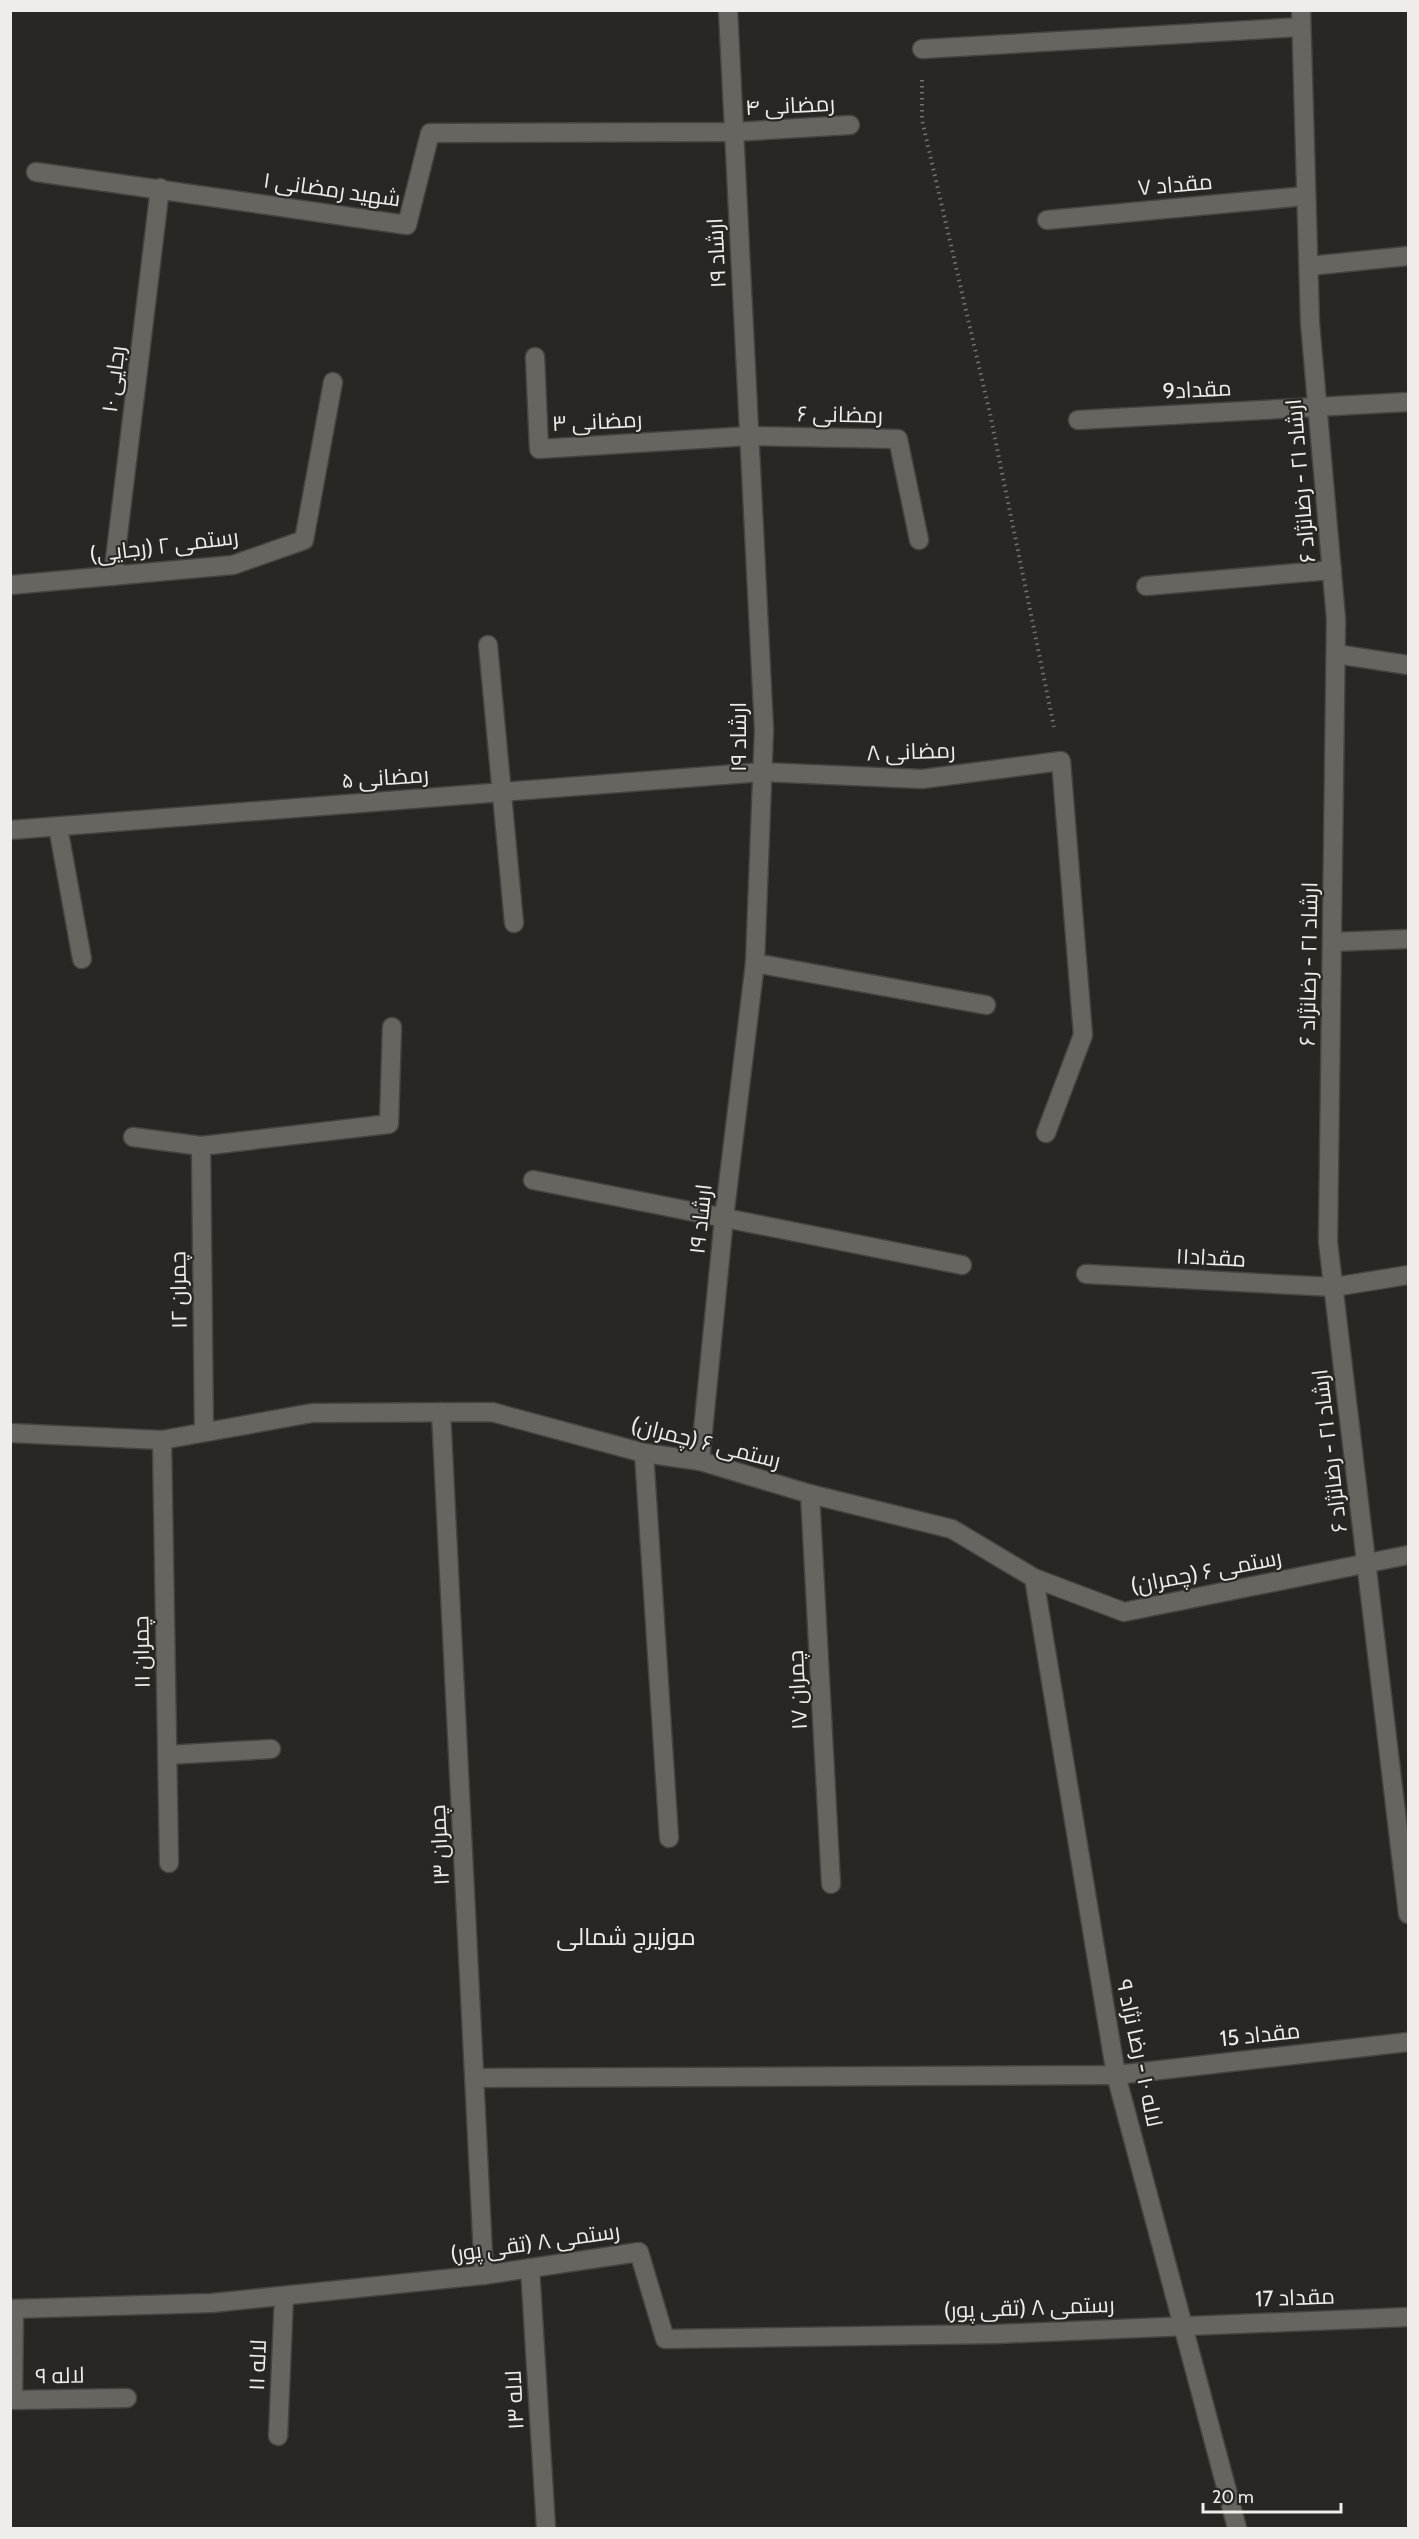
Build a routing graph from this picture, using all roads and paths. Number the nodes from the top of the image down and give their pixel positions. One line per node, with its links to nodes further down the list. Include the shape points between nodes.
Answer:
1 (728, 10): 5 (street, ارشاد ۱۹)
2 (1301, 19): 3 (street); 8 (street, ارشاد ۲۱ - رضانژاد ۶)
3 (922, 49): 26 (path, via 922,120 990,414)
4 (850, 125): 5 (street, رمضانی ۴)
5 (734, 132): 7 (street, شهید رمضانی ۱, via 430,133 407,225); 17 (street, ارشاد ۱۹)
6 (36, 172): 7 (street, شهید رمضانی ۱)
7 (160, 188): 20 (street, رجایی ۱۰)
8 (1306, 196): 9 (street, مقداد ۷); 11 (street, ارشاد ۲۱ - رضانژاد ۶)
9 (1047, 220)
10 (1408, 256): 11 (street)
11 (1309, 266): 15 (street, ارشاد ۲۱ - رضانژاد ۶)
12 (535, 357): 17 (street, رمضانی ۳, via 539,449)
13 (333, 382): 20 (street, رستمی ۲ (رجایی), via 304,540 233,565)
14 (1408, 402): 15 (street, مقداد9)
15 (1318, 406): 16 (street, مقداد9); 19 (street, ارشاد ۲۱ - رضانژاد ۶)
16 (1078, 420)
17 (749, 436): 18 (street, رمضانی ۶, via 898,439); 27 (street, ارشاد ۱۹, via 764,730)
18 (918, 540)
19 (1332, 570): 22 (street); 24 (street, ارشاد ۲۱ - رضانژاد ۶)
20 (113, 576): 21 (street, رستمی ۲ (رجایی))
21 (10, 585)
22 (1146, 586)
23 (488, 645): 28 (street)
24 (1336, 654): 25 (street); 33 (street, ارشاد ۲۱ - رضانژاد ۶)
25 (1408, 665)
26 (1061, 760): 27 (street, رمضانی ۸, via 922,779); 38 (street, via 1083,1035)
27 (762, 772): 28 (street, رمضانی ۵); 35 (street, ارشاد ۱۹)
28 (503, 792): 29 (street, رمضانی ۵); 31 (street)
29 (58, 826): 30 (street, رمضانی ۵); 34 (street)
30 (10, 830)
31 (514, 922)
32 (1408, 939): 33 (street)
33 (1332, 942): 46 (street, ارشاد ۲۱ - رضانژاد ۶, via 1328,1242)
34 (82, 959)
35 (755, 963): 36 (street); 42 (street, ارشاد ۱۹)
36 (986, 1005)
37 (392, 1027): 40 (street, via 389,1124)
38 (1046, 1133)
39 (133, 1137): 40 (street)
40 (201, 1146): 48 (street, چمران ۱۲)
41 (533, 1180): 42 (street)
42 (724, 1218): 43 (street); 52 (street, ارشاد ۱۹)
43 (962, 1264)
44 (1086, 1274): 46 (street, مقداد۱۱)
45 (1408, 1275): 46 (street, مقداد۱۱)
46 (1334, 1287): 55 (street, ارشاد ۲۱ - رضانژاد ۶)
47 (441, 1412): 48 (street, رستمی ۶ (چمران), via 312,1413); 51 (street, رستمی ۶ (چمران), via 492,1412); 66 (street, چمران ۱۳)
48 (204, 1432): 50 (street, رستمی ۶ (چمران))
49 (10, 1433): 50 (street, رستمی ۶ (چمران))
50 (162, 1440): 58 (street, چمران ۱۱)
51 (644, 1453): 52 (street, رستمی ۶ (چمران)); 60 (street)
52 (700, 1461): 53 (street, رستمی ۶ (چمران))
53 (810, 1494): 56 (street, رستمی ۶ (چمران), via 952,1529); 62 (street, چمران ۱۷)
54 (1408, 1555): 55 (street, رستمی ۶ (چمران))
55 (1367, 1564): 56 (street, رستمی ۶ (چمران), via 1124,1612); 59 (street, ارشاد ۲۱ - رضانژاد ۶)
56 (1034, 1578): 65 (street, لاله ۱۰ - رضا نژاد ۹)
57 (271, 1749): 58 (street)
58 (167, 1755): 61 (street, چمران ۱۱)
59 (1402, 1814): 63 (street, ارشاد ۲۱ - رضانژاد ۶)
60 (669, 1838)
61 (168, 1863)
62 (831, 1884)
63 (1408, 1914)
64 (1408, 2042): 65 (street, مقداد 15)
65 (1116, 2075): 66 (street, مقداد 15); 72 (street, لاله ۱۰ - رضا نژاد ۹)
66 (474, 2078): 68 (street, چمران ۱۳)
67 (530, 2268): 68 (street, رستمی ۸ (تقی پور)); 72 (street, رستمی ۸ (تقی پور), via 639,2252 665,2339 996,2334); 75 (street, لاله ۱۳)
68 (484, 2275): 69 (street, رستمی ۸ (تقی پور))
69 (284, 2296): 70 (street, رستمی ۸ (تقی پور), via 212,2303); 74 (street, لاله ۱۱)
70 (12, 2309): 73 (street, لاله ۹, via 13,2400)
71 (1408, 2317): 72 (street, مقداد 17)
72 (1182, 2325): 76 (street, لاله ۱۰ - رضا نژاد ۹)
73 (127, 2398)
74 (278, 2436)
75 (546, 2529)
76 (1237, 2529)

